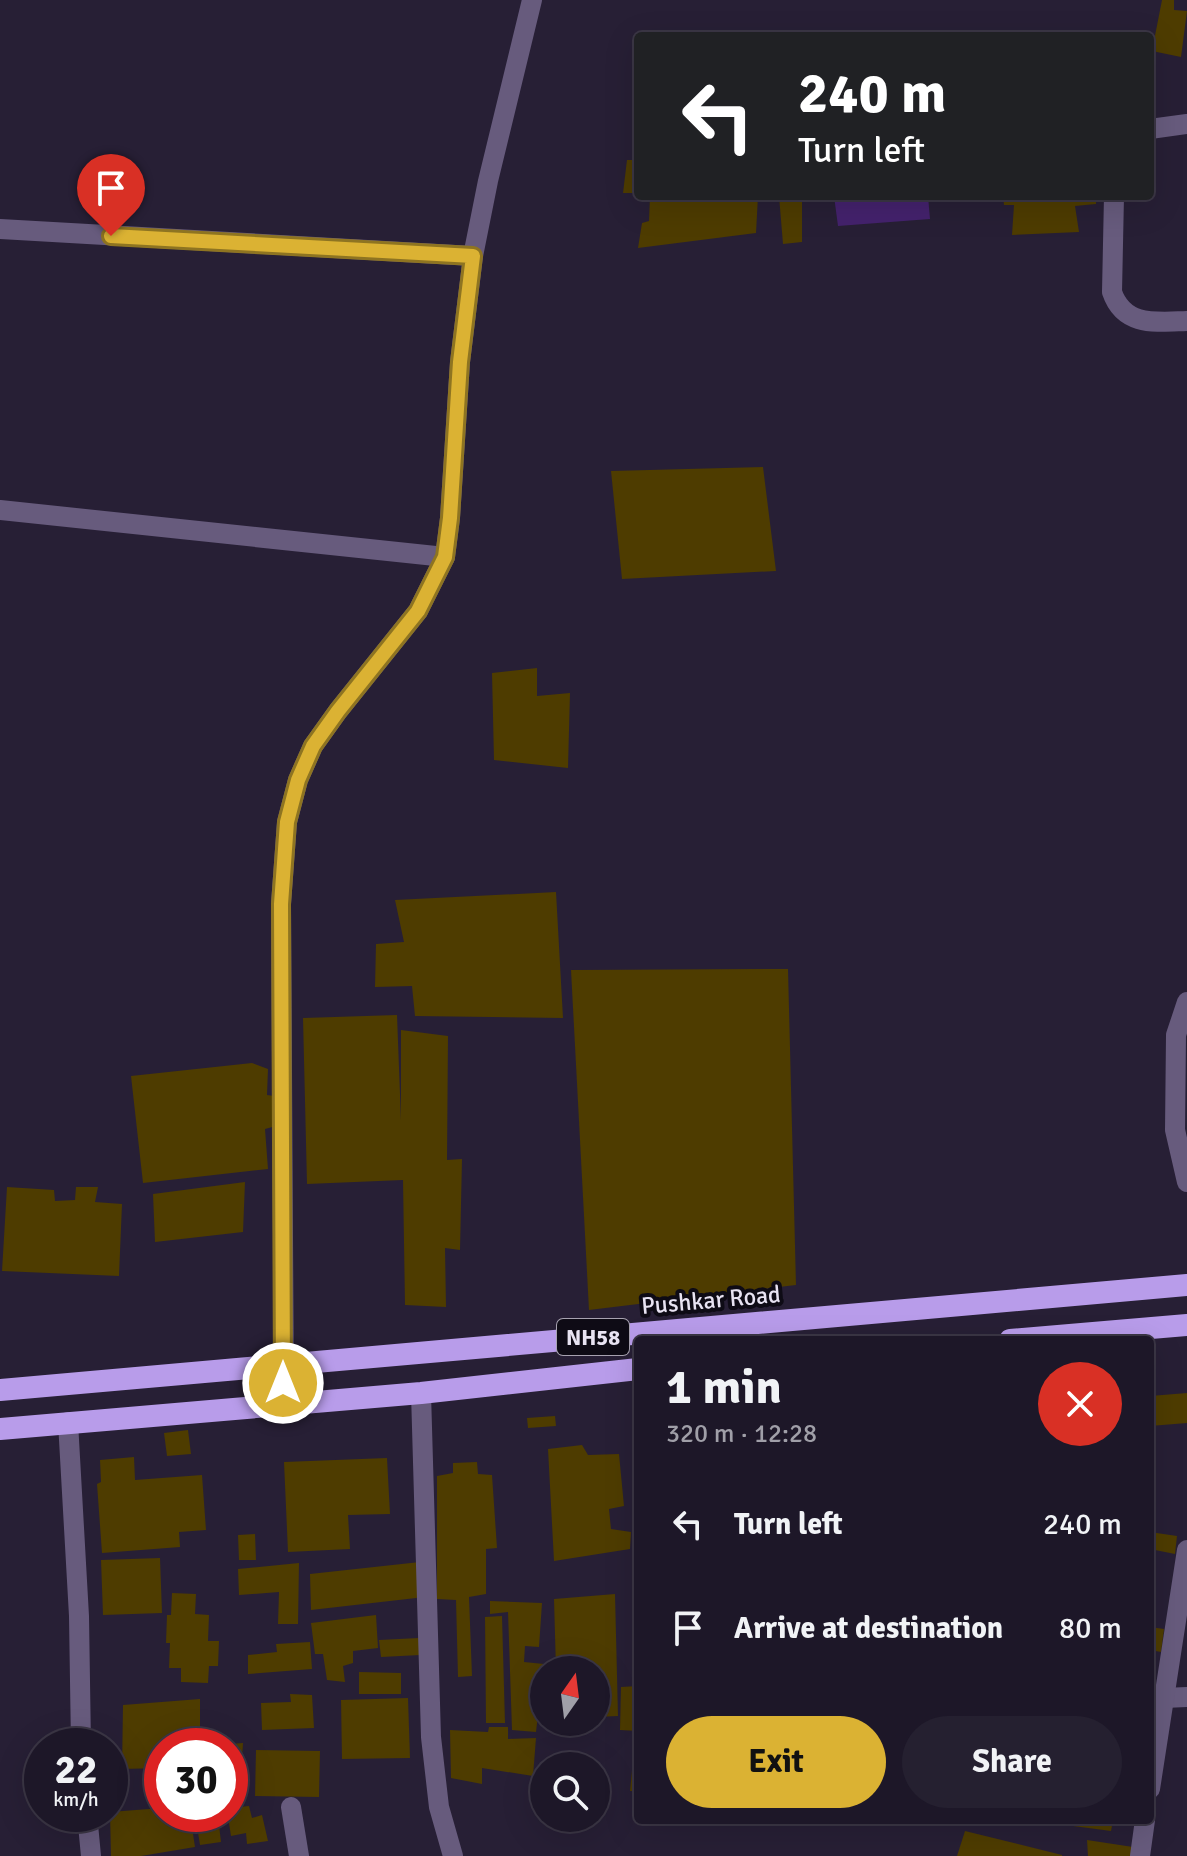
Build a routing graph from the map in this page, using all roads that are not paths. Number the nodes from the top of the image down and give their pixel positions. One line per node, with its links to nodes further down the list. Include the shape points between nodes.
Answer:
1 (532, 0): 6 (street)
2 (1187, 124): 3 (street)
3 (1154, 128)
4 (1114, 200): 7 (street, via 1112,292 1117,307 1130,317 1153,322)
5 (0, 229): 6 (street)
6 (473, 256): 9 (street)
7 (1187, 321)
8 (0, 510): 9 (street)
9 (445, 557): 15 (street, via 418,611 313,746 287,822 281,904)
10 (1187, 1002): 11 (street, via 1176,1035 1175,1130)
11 (1187, 1182)
12 (1187, 1285): 15 (highway, Pushkar Road / NH58)
13 (1187, 1325): 14 (highway)
14 (1057, 1336)
15 (283, 1364): 17 (highway, Pushkar Road / NH58); 19 (street)
16 (634, 1369): 18 (highway, NH58)
17 (0, 1390)
18 (421, 1393): 19 (highway, NH58); 32 (street, via 431,1737 439,1807)
19 (284, 1403): 20 (highway, NH58)
20 (68, 1422): 21 (highway, NH58); 25 (street)
21 (0, 1429)
22 (1187, 1550): 24 (street)
23 (1187, 1697): 24 (street)
24 (1164, 1698): 26 (street)
25 (81, 1728)
26 (1154, 1763)
27 (291, 1807): 31 (street)
28 (1144, 1824): 33 (street)
29 (89, 1832): 30 (street)
30 (91, 1856)
31 (299, 1856)
32 (453, 1856)
33 (1140, 1856)

